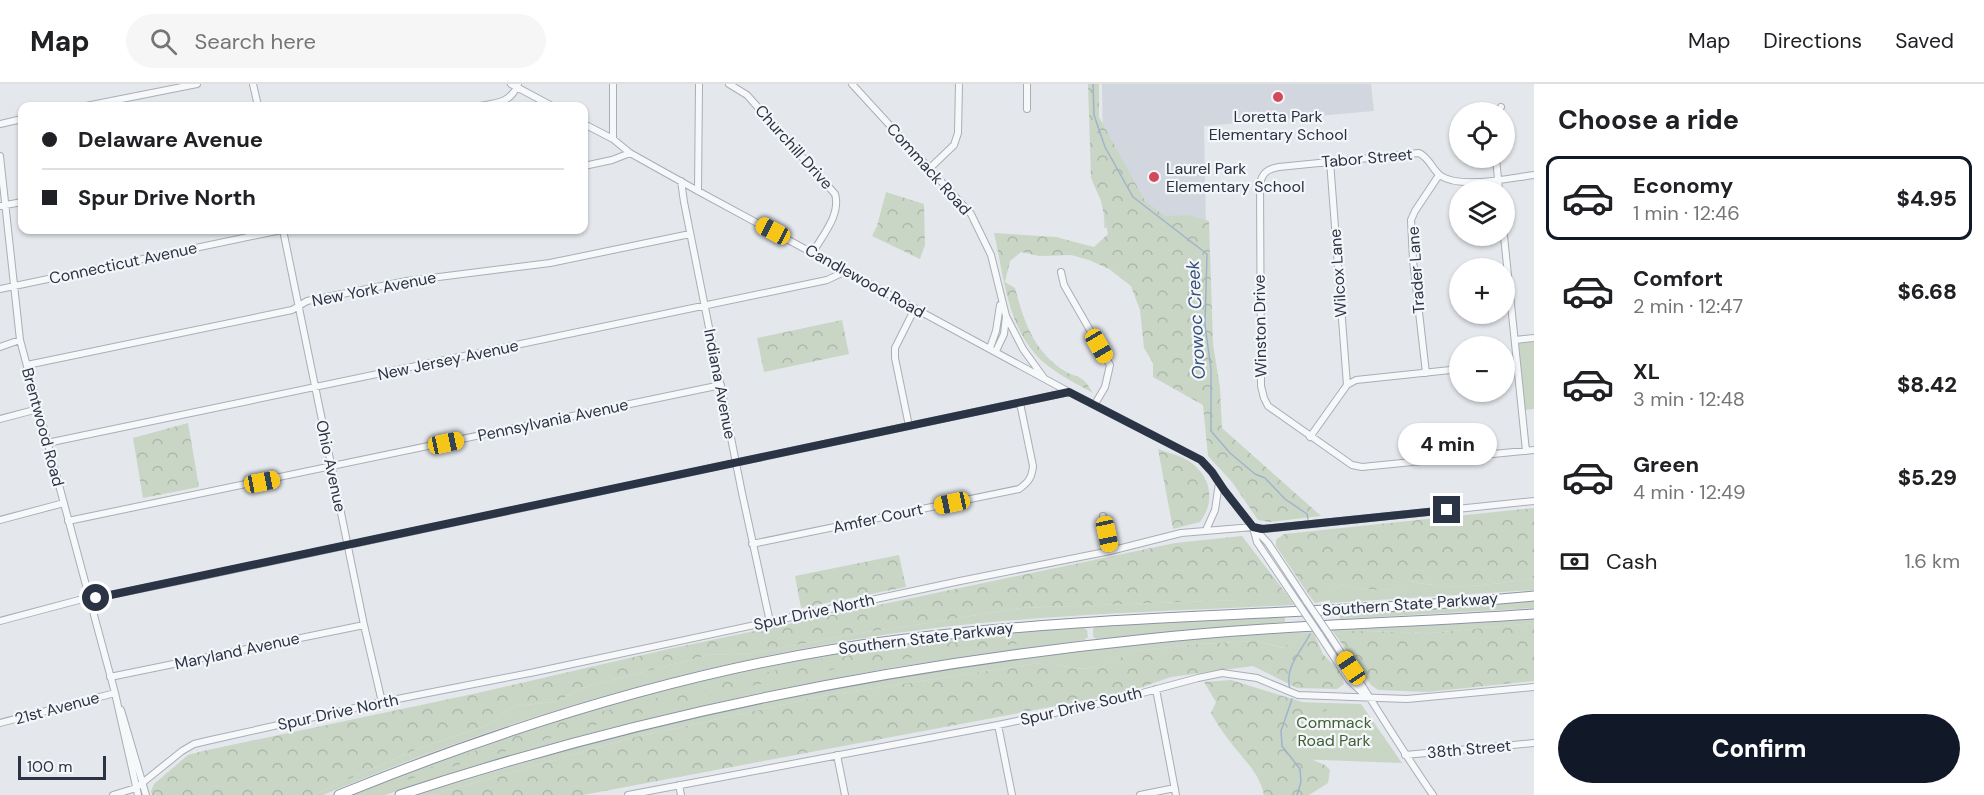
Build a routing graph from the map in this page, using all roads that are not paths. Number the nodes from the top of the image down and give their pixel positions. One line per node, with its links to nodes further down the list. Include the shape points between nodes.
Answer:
1 (197, 84): 10 (street)
2 (253, 84): 11 (street)
3 (614, 84): 18 (street)
4 (699, 84): 30 (street)
5 (729, 84): 37 (street, Churchill Drive, via 747,95 835,194 835,214)
6 (852, 84): 24 (street, Commack Road)
7 (959, 84): 24 (street, via 958,133 954,145)
8 (1027, 84): 14 (street)
9 (516, 85): 12 (street, via 506,101); 13 (street)
10 (106, 102)
11 (257, 102)
12 (501, 102)
13 (545, 102)
14 (1027, 109)
15 (18, 120): 16 (street)
16 (0, 124)
17 (588, 126): 18 (street, Candlewood Road)
18 (613, 139): 19 (street, Candlewood Road)
19 (630, 153): 22 (street); 29 (street, Candlewood Road)
20 (0, 156): 32 (street, Brentwood Road)
21 (1330, 161): 25 (street, Tabor Street, via 1279,167); 26 (street, Tabor Street, via 1419,153 1426,156); 59 (street, Wilcox Lane)
22 (588, 165)
23 (1497, 168): 28 (street)
24 (929, 169): 42 (street, Commack Road, via 971,214 991,255)
25 (1262, 174): 67 (street, Winston Drive, via 1261,386 1268,406)
26 (1439, 175): 28 (street, via 1460,183); 56 (street, Trader Lane, via 1411,220)
27 (1534, 175): 28 (street)
28 (1498, 179)
29 (681, 181): 30 (street, Candlewood Road); 35 (street, Indiana Avenue)
30 (698, 191): 37 (street, Candlewood Road)
31 (18, 203): 32 (street)
32 (3, 206): 40 (street, Brentwood Road)
33 (263, 234): 40 (street, Connecticut Avenue)
34 (283, 234): 43 (street, Ohio Avenue)
35 (690, 234): 43 (street, New York Avenue, via 550,263 407,281 307,301); 44 (street, Indiana Avenue)
36 (1505, 246): 47 (street)
37 (813, 252): 38 (street, Candlewood Road)
38 (846, 271): 44 (street, New Jersey Avenue, via 827,280); 45 (street, Candlewood Road)
39 (1061, 272): 63 (street, via 1065,288 1110,365 1105,387)
40 (14, 286): 41 (street, Connecticut Avenue); 49 (street, Brentwood Road)
41 (0, 289)
42 (1000, 298): 46 (street, Commack Road); 52 (street, Commack Road)
43 (299, 306): 54 (street, New York Avenue); 60 (street, Ohio Avenue)
44 (705, 306): 58 (street, Indiana Avenue); 60 (street, New Jersey Avenue)
45 (915, 308): 52 (street, Candlewood Road); 66 (street, via 895,348)
46 (1006, 316): 52 (street, via 1004,334); 57 (street, Commack Road, via 1023,349)
47 (1515, 336)
48 (1534, 338): 50 (street)
49 (20, 340): 51 (street); 54 (street, Brentwood Road)
50 (1515, 340): 53 (street)
51 (0, 347)
52 (993, 349): 57 (street)
53 (1517, 363): 70 (street)
54 (27, 365): 64 (street, Brentwood Road)
55 (1449, 370): 56 (street)
56 (1426, 373): 59 (street, via 1356,380)
57 (1045, 378): 61 (street)
58 (721, 385): 71 (street, Indiana Avenue); 72 (street, Pennsylvania Avenue)
59 (1347, 385): 67 (street)
60 (315, 387): 68 (street, New Jersey Avenue); 72 (street, Ohio Avenue)
61 (1069, 392): 62 (street); 63 (street)
62 (1020, 403): 66 (street); 81 (street, Amfer Court, via 1033,466 1032,476 1019,489)
63 (1095, 404): 73 (street, via 1201,460)
64 (38, 409): 65 (street); 68 (street, Brentwood Road)
65 (0, 419)
66 (909, 426): 71 (street)
67 (1310, 437): 70 (street, Winston Drive, via 1343,460 1362,467)
68 (47, 443): 75 (street, Brentwood Road)
69 (1534, 450): 70 (street, Winston Drive)
70 (1526, 451)
71 (736, 463): 81 (street, Indiana Avenue); 82 (street)
72 (331, 467): 78 (street, Pennsylvania Avenue); 82 (street, Ohio Avenue)
73 (1219, 483): 79 (street); 80 (street, via 1215,510)
74 (1534, 501): 79 (street, Spur Drive North)
75 (64, 503): 77 (street); 78 (street, Brentwood Road)
76 (1103, 516): 83 (street)
77 (0, 520)
78 (68, 521): 85 (street, Brentwood Road)
79 (1253, 527): 80 (street, Spur Drive North); 94 (street, bridge, via 1268,543); 94 (street, bridge, via 1257,542 1349,680)
80 (1206, 530): 83 (street, Spur Drive North)
81 (752, 544): 88 (street, Indiana Avenue)
82 (348, 545): 85 (street); 89 (street, Ohio Avenue)
83 (1110, 551): 88 (street, Spur Drive North)
84 (1534, 596): 107 (highway, Southern State Parkway, via 1041,625 838,649 712,674 599,703 483,739)
85 (90, 598): 87 (street); 90 (street, Brentwood Road)
86 (1534, 614): 108 (highway, Southern State Parkway, via 1194,634 947,664 808,688 682,716)
87 (0, 621)
88 (770, 622): 95 (street, Spur Drive North)
89 (364, 625): 90 (street, Maryland Avenue); 95 (street, Ohio Avenue)
90 (110, 677): 93 (street, Brentwood Road)
91 (1534, 687): 94 (street, Spur Drive South, via 1407,699)
92 (1156, 689): 94 (street, Spur Drive South, via 1222,673 1257,678 1298,695); 97 (street, Spur Drive South); 104 (street)
93 (115, 693): 96 (street, 21st Avenue); 101 (street, Brentwood Road); 103 (street, Brentwood Road)
94 (1369, 698): 100 (street)
95 (382, 702): 101 (street, Spur Drive North, via 194,744)
96 (0, 723)
97 (998, 725): 99 (street, Spur Drive South); 112 (street)
98 (1534, 743): 100 (street, 38th Street)
99 (837, 755): 102 (street, Spur Drive South); 111 (street)
100 (1405, 755): 114 (street)
101 (143, 784): 103 (street, Spur Drive North); 106 (street, Brentwood Road)
102 (680, 785): 109 (street, Spur Drive South); 110 (street)
103 (137, 792): 105 (street, Spur Drive North)
104 (1176, 792): 113 (street)
105 (113, 795)
106 (146, 795)
107 (339, 795)
108 (400, 795)
109 (628, 795)
110 (681, 795)
111 (845, 795)
112 (1012, 795)
113 (1140, 795)
114 (1434, 795)

